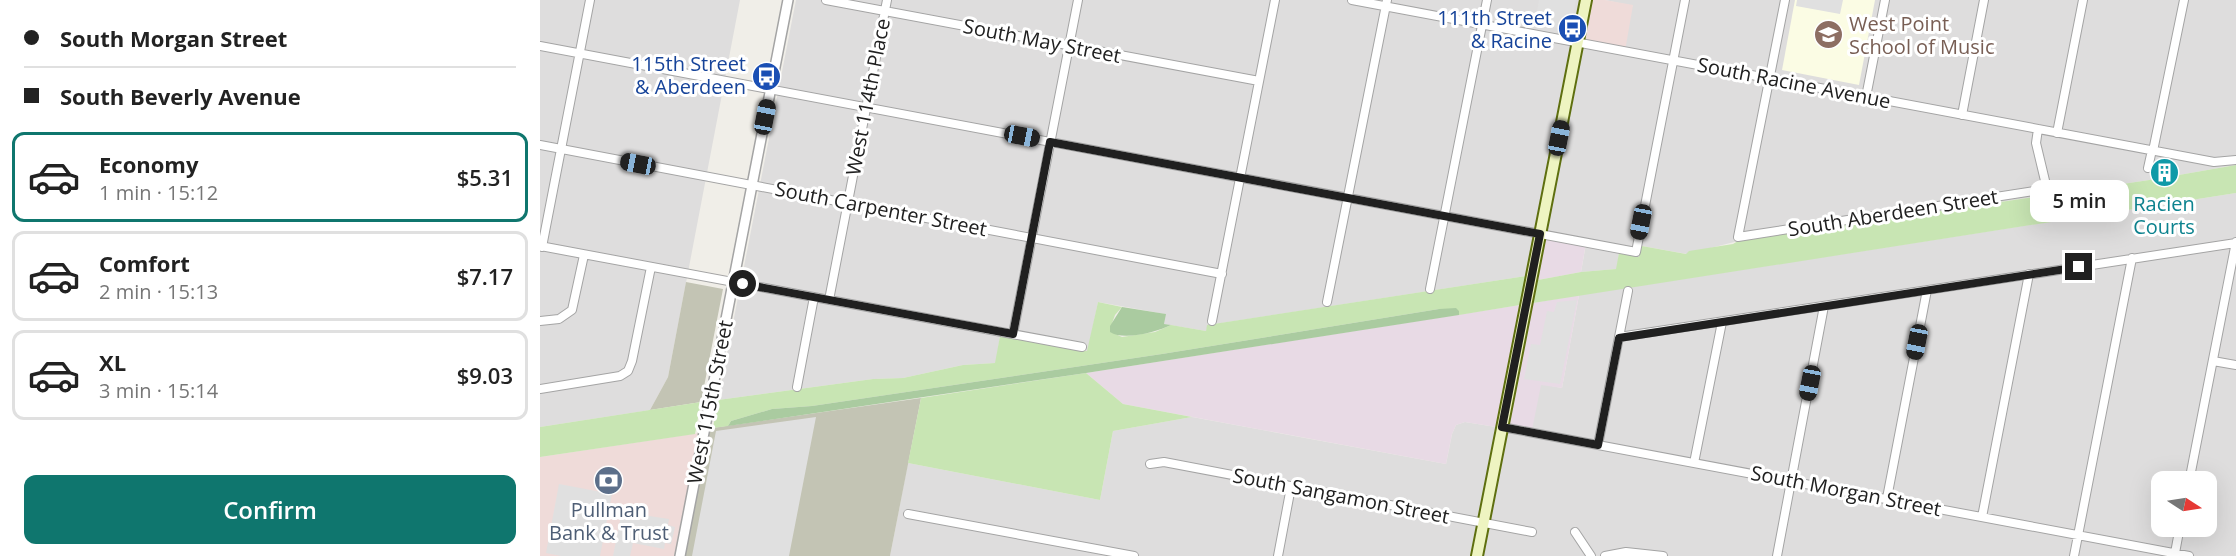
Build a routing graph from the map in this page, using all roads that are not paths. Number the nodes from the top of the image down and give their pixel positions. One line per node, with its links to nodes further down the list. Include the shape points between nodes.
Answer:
1 (590, 0): 22 (street)
2 (788, 0): 26 (street, West 115th Street)
3 (826, 0): 17 (street, South May Street)
4 (887, 0): 17 (street, West 114th Place)
5 (1078, 0): 21 (street)
6 (1275, 0): 25 (street)
7 (1352, 0): 16 (street, South Racine Avenue)
8 (1487, 0): 18 (street)
9 (1586, 0): 19 (main road)
10 (1685, 0): 23 (street)
11 (1785, 0): 24 (street)
12 (1885, 0): 27 (street)
13 (1984, 0): 29 (street)
14 (2083, 0): 31 (street)
15 (2184, 0): 35 (street)
16 (1386, 3): 18 (street, South Racine Avenue); 40 (street)
17 (885, 11): 21 (street, South May Street); 28 (street, West 114th Place)
18 (1482, 24): 19 (street, South Racine Avenue); 42 (street)
19 (1578, 42): 23 (street, South Racine Avenue); 43 (main road)
20 (540, 46): 22 (street)
21 (1069, 46): 25 (street, South May Street); 32 (street)
22 (579, 53): 26 (street); 34 (street)
23 (1673, 60): 24 (street, South Racine Avenue); 43 (street, via 1636,252)
24 (1770, 79): 27 (street, South Racine Avenue); 30 (street, South Aberdeen Street, via 1738,237 2047,189 2036,143)
25 (1259, 81): 38 (street)
26 (771, 89): 28 (street); 39 (street, West 115th Street)
27 (1866, 97): 29 (street, South Racine Avenue)
28 (866, 107): 32 (street); 41 (street, West 114th Place)
29 (1962, 115): 30 (street, South Racine Avenue)
30 (2038, 129): 31 (street, South Racine Avenue)
31 (2057, 133): 35 (street, South Racine Avenue)
32 (1050, 142): 38 (street); 44 (street)
33 (540, 145): 34 (street, South Carpenter Street)
34 (561, 149): 39 (street, South Carpenter Street); 46 (street)
35 (2153, 151): 36 (street, South Racine Avenue, via 2214,162); 37 (street)
36 (2236, 160)
37 (2148, 168)
38 (1240, 177): 40 (street); 50 (street)
39 (752, 185): 41 (street, South Carpenter Street); 52 (street, West 115th Street)
40 (1348, 198): 42 (street); 58 (street)
41 (848, 203): 44 (street, South Carpenter Street); 57 (street, West 114th Place)
42 (1444, 216): 43 (street); 53 (street)
43 (1540, 234): 70 (main road)
44 (1032, 238): 50 (street, South Carpenter Street); 63 (street)
45 (2236, 242): 48 (street); 66 (street)
46 (541, 246): 47 (street)
47 (584, 255): 49 (street); 60 (street, via 572,310 563,317)
48 (2132, 258): 51 (street); 83 (street)
49 (651, 267): 52 (street); 69 (street, via 628,370 620,376)
50 (1222, 274): 61 (street)
51 (2029, 274): 54 (street); 79 (street)
52 (733, 282): 56 (street); 87 (street, West 115th Street)
53 (1430, 289)
54 (1927, 290): 59 (street); 77 (street)
55 (1628, 291): 64 (street)
56 (814, 297): 57 (street); 68 (street)
57 (829, 300): 63 (street)
58 (1327, 302)
59 (1824, 306): 62 (street); 75 (street)
60 (540, 321)
61 (1212, 321)
62 (1722, 322): 64 (street); 72 (street)
63 (1013, 334): 65 (street)
64 (1619, 338): 71 (street)
65 (1082, 347)
66 (2213, 361): 67 (street); 74 (street)
67 (2236, 365)
68 (797, 387)
69 (540, 389)
70 (1502, 427): 71 (street, South Morgan Street); 80 (main road)
71 (1598, 445): 72 (street, South Morgan Street)
72 (1694, 463): 75 (street, South Morgan Street)
73 (1150, 464): 76 (street, South Sangamon Street, via 1164,462)
74 (2191, 471)
75 (1791, 481): 77 (street, South Morgan Street); 94 (street)
76 (1291, 487): 80 (street, South Sangamon Street); 89 (street)
77 (1887, 498): 79 (street, South Morgan Street)
78 (908, 514): 85 (street)
79 (1982, 517): 83 (street, South Morgan Street)
80 (1484, 522): 81 (street, South Sangamon Street); 90 (main road)
81 (1532, 532)
82 (1575, 532): 91 (street)
83 (2078, 535): 86 (street, South Morgan Street); 95 (street)
84 (2178, 537): 86 (street)
85 (1080, 550): 88 (street)
86 (2175, 553): 96 (street, South Morgan Street)
87 (680, 556)
88 (1134, 556)
89 (1278, 556)
90 (1477, 556)
91 (1591, 556)
92 (1605, 556): 93 (street, via 1635,552)
93 (1663, 556)
94 (1777, 556)
95 (2074, 556)
96 (2189, 556)

